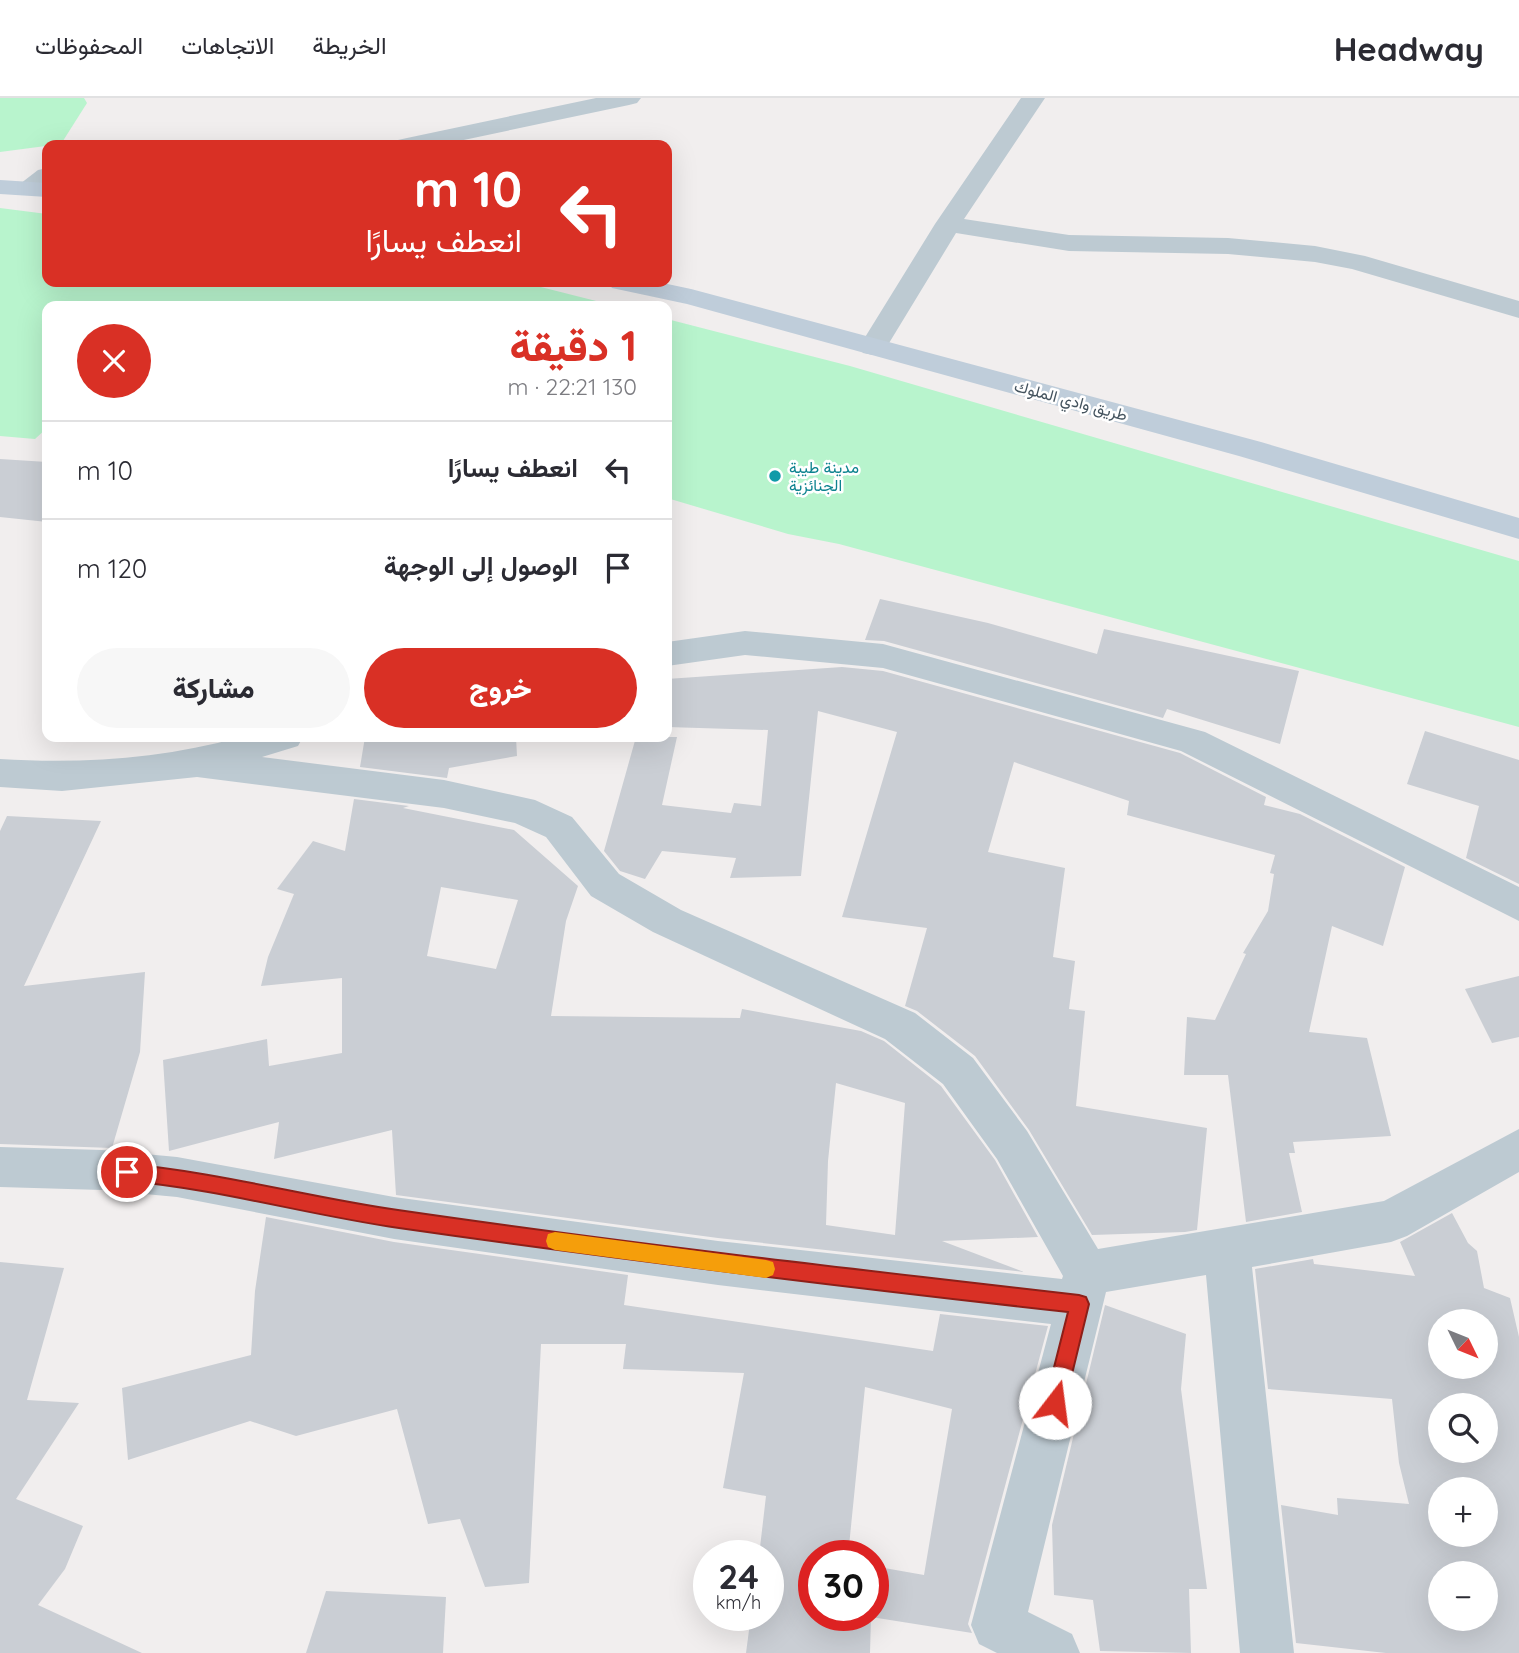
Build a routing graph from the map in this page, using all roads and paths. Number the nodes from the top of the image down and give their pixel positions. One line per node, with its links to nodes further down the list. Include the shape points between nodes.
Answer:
1 (629, 98): 3 (street)
2 (1033, 98): 6 (street)
3 (431, 140)
4 (41, 184): 5 (street)
5 (0, 187)
6 (948, 225): 8 (street, via 1069,243 1240,247 1315,254); 9 (street)
7 (644, 287): 9 (street, طريق وادي الملوك)
8 (1519, 310)
9 (873, 347): 10 (street, طريق وادي الملوك, via 1250,449)
10 (1519, 529)
11 (672, 653): 15 (street, via 745,643 883,656 1192,741)
12 (268, 742): 13 (street)
13 (197, 763): 14 (street, via 61,777); 19 (street, via 444,794 522,810 559,827 604,885 667,921 900,1026 958,1070 1012,1145)
14 (0, 773)
15 (1519, 905)
16 (1519, 1149): 18 (street, via 1391,1221)
17 (0, 1167): 19 (street, via 177,1177 394,1218 718,1264)
18 (1227, 1250): 19 (street); 21 (street)
19 (1083, 1289): 20 (street, via 998,1625)
20 (1053, 1653)
21 (1268, 1653)

